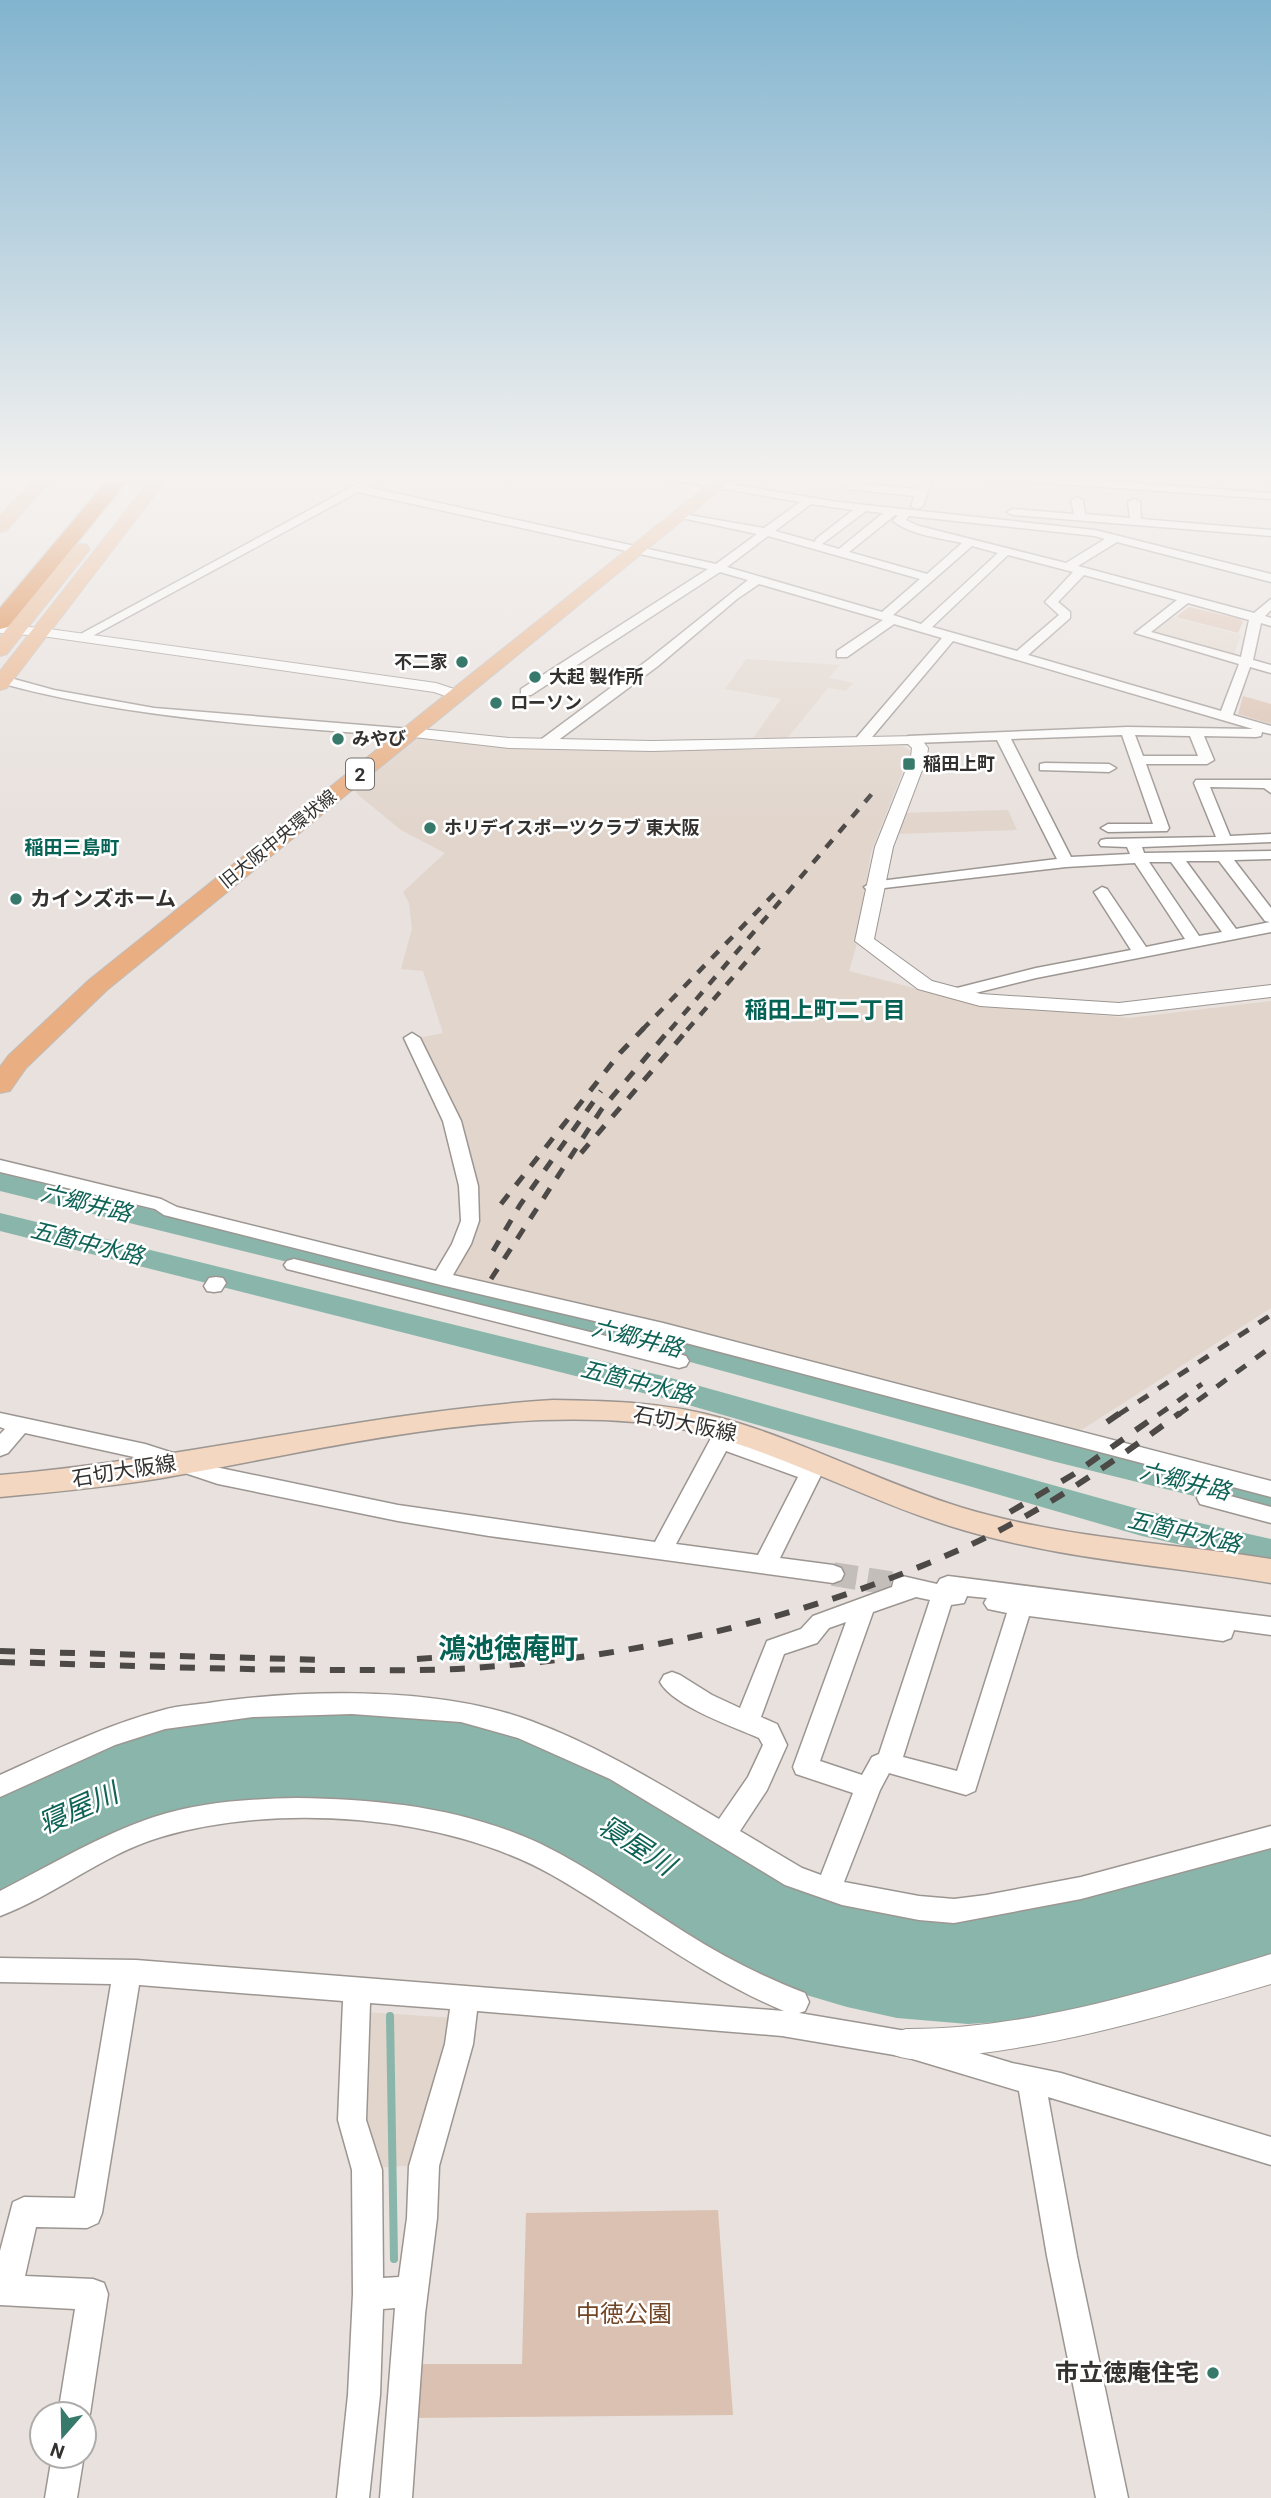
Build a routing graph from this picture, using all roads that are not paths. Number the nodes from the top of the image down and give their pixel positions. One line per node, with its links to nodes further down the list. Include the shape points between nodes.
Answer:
1 (36, 592): 19 (highway)
2 (41, 592): 19 (main road)
3 (73, 592): 21 (main road)
4 (165, 592): 22 (street)
5 (586, 592): 29 (main road, 旧大阪中央環状線 / 2)
6 (681, 592): 28 (street)
7 (740, 592): 38 (street)
8 (800, 592): 15 (street)
9 (915, 592): 15 (street)
10 (963, 592): 18 (street)
11 (1059, 592): 24 (street, via 1051,603 1066,615)
12 (1159, 592): 13 (street)
13 (1186, 599): 16 (street); 25 (street, via 1141,633)
14 (1271, 603): 16 (street)
15 (889, 618): 18 (street); 23 (street)
16 (1256, 618): 17 (street); 25 (street)
17 (1271, 622)
18 (924, 628): 20 (street)
19 (4, 635): 21 (street)
20 (951, 635): 24 (street); 37 (street)
21 (39, 636): 22 (street); 27 (main road); 29 (street)
22 (81, 637): 29 (street, via 436,688)
23 (842, 654)
24 (1020, 655): 30 (street)
25 (1246, 662): 26 (street); 30 (street)
26 (1271, 669)
27 (1, 682): 34 (street, via 103,705 268,724)
28 (526, 692)
29 (457, 695): 34 (main road, 旧大阪中央環状線 / 2)
30 (1225, 717): 32 (street)
31 (1127, 731): 33 (street); 39 (street); 40 (street)
32 (1271, 731): 33 (street)
33 (1195, 732): 41 (street)
34 (411, 733): 38 (street); 63 (main road, 旧大阪中央環状線 / 2, via 98,985 17,1062)
35 (1002, 736): 36 (street); 39 (street); 52 (street)
36 (914, 739): 37 (street); 53 (street, via 919,757 891,819)
37 (862, 740): 38 (street, via 725,746)
38 (544, 744)
39 (1081, 750): 42 (street); 43 (street)
40 (1138, 760): 41 (street); 47 (street, via 1162,828 1107,835)
41 (1207, 760): 44 (street)
42 (1045, 767)
43 (1109, 768)
44 (1218, 783): 45 (street, via 1269,784); 48 (street, via 1201,783)
45 (1271, 789)
46 (1271, 838): 48 (street)
47 (1132, 842): 48 (street, via 1214,842); 51 (street)
48 (1223, 847): 49 (street); 50 (street); 55 (street)
49 (1271, 855)
50 (1174, 856): 51 (street); 57 (street)
51 (1139, 858): 52 (street); 58 (street)
52 (1066, 862): 53 (street)
53 (872, 887): 61 (street, via 864,941 925,985)
54 (1102, 892): 59 (street)
55 (1271, 918)
56 (1271, 927): 57 (street)
57 (1232, 934): 58 (street)
58 (1195, 941): 59 (street)
59 (1141, 952): 61 (street)
60 (1271, 991): 61 (street, via 1119,1009 980,1000)
61 (955, 993)
62 (412, 1038): 66 (street, via 457,1133 471,1207 470,1223)
63 (0, 1085)
64 (0, 1166): 66 (street, via 161,1205 252,1239)
65 (294, 1265): 67 (street)
66 (441, 1279): 67 (street)
67 (486, 1302): 68 (street); 74 (street, via 663,1330)
68 (679, 1361)
69 (10, 1422): 71 (street); 72 (street)
70 (724, 1435): 72 (main road, 石切大阪線, via 679,1418 635,1412 511,1410 427,1419); 77 (street); 78 (street, via 811,1473); 79 (main road, 石切大阪線, via 787,1449 967,1520 1084,1545)
71 (0, 1448)
72 (176, 1463): 73 (main road, 石切大阪線); 77 (street, via 398,1513)
73 (0, 1486)
74 (1271, 1489)
75 (1208, 1498): 76 (street)
76 (1271, 1514)
77 (661, 1551): 78 (street)
78 (765, 1565): 80 (street)
79 (1271, 1571)
80 (832, 1574)
81 (943, 1595): 82 (street, via 909,1587); 83 (street); 84 (street, via 948,1585); 88 (street)
82 (864, 1606): 87 (street, via 821,1622 809,1636 775,1648); 90 (street, via 805,1768)
83 (1021, 1606): 85 (street); 88 (street, via 966,1784)
84 (1271, 1626)
85 (1271, 1636)
86 (672, 1682): 87 (street)
87 (747, 1721): 91 (street, via 768,1731 775,1745 758,1783)
88 (889, 1763): 90 (street, via 881,1764)
89 (0, 1786): 91 (street, via 108,1737 165,1720 253,1707 352,1704 461,1712 524,1729 619,1772)
90 (868, 1787): 93 (street)
91 (723, 1835): 93 (street, via 794,1877)
92 (1271, 1838): 93 (street, via 986,1908 919,1908)
93 (829, 1888)
94 (0, 1904): 100 (street, via 135,1835 177,1821 281,1809 390,1812 465,1826 529,1851 728,1973)
95 (1271, 1969): 101 (street, via 1138,2009 1034,2031)
96 (0, 1970): 97 (street)
97 (127, 1972): 98 (street); 104 (street, via 87,2213 24,2212)
98 (357, 1991): 99 (street); 106 (street, via 352,2120 366,2171)
99 (464, 1996): 101 (street, via 782,2023); 105 (street, via 459,2044 425,2160)
100 (795, 2002)
101 (906, 2044): 102 (street)
102 (1031, 2080): 103 (street); 112 (street)
103 (1271, 2151)
104 (3, 2290): 107 (street, via 93,2294)
105 (413, 2292): 106 (street); 111 (street)
106 (368, 2294): 110 (street)
107 (76, 2400)
108 (66, 2470): 109 (street)
109 (61, 2498)
110 (353, 2498)
111 (396, 2498)
112 (1112, 2498)

